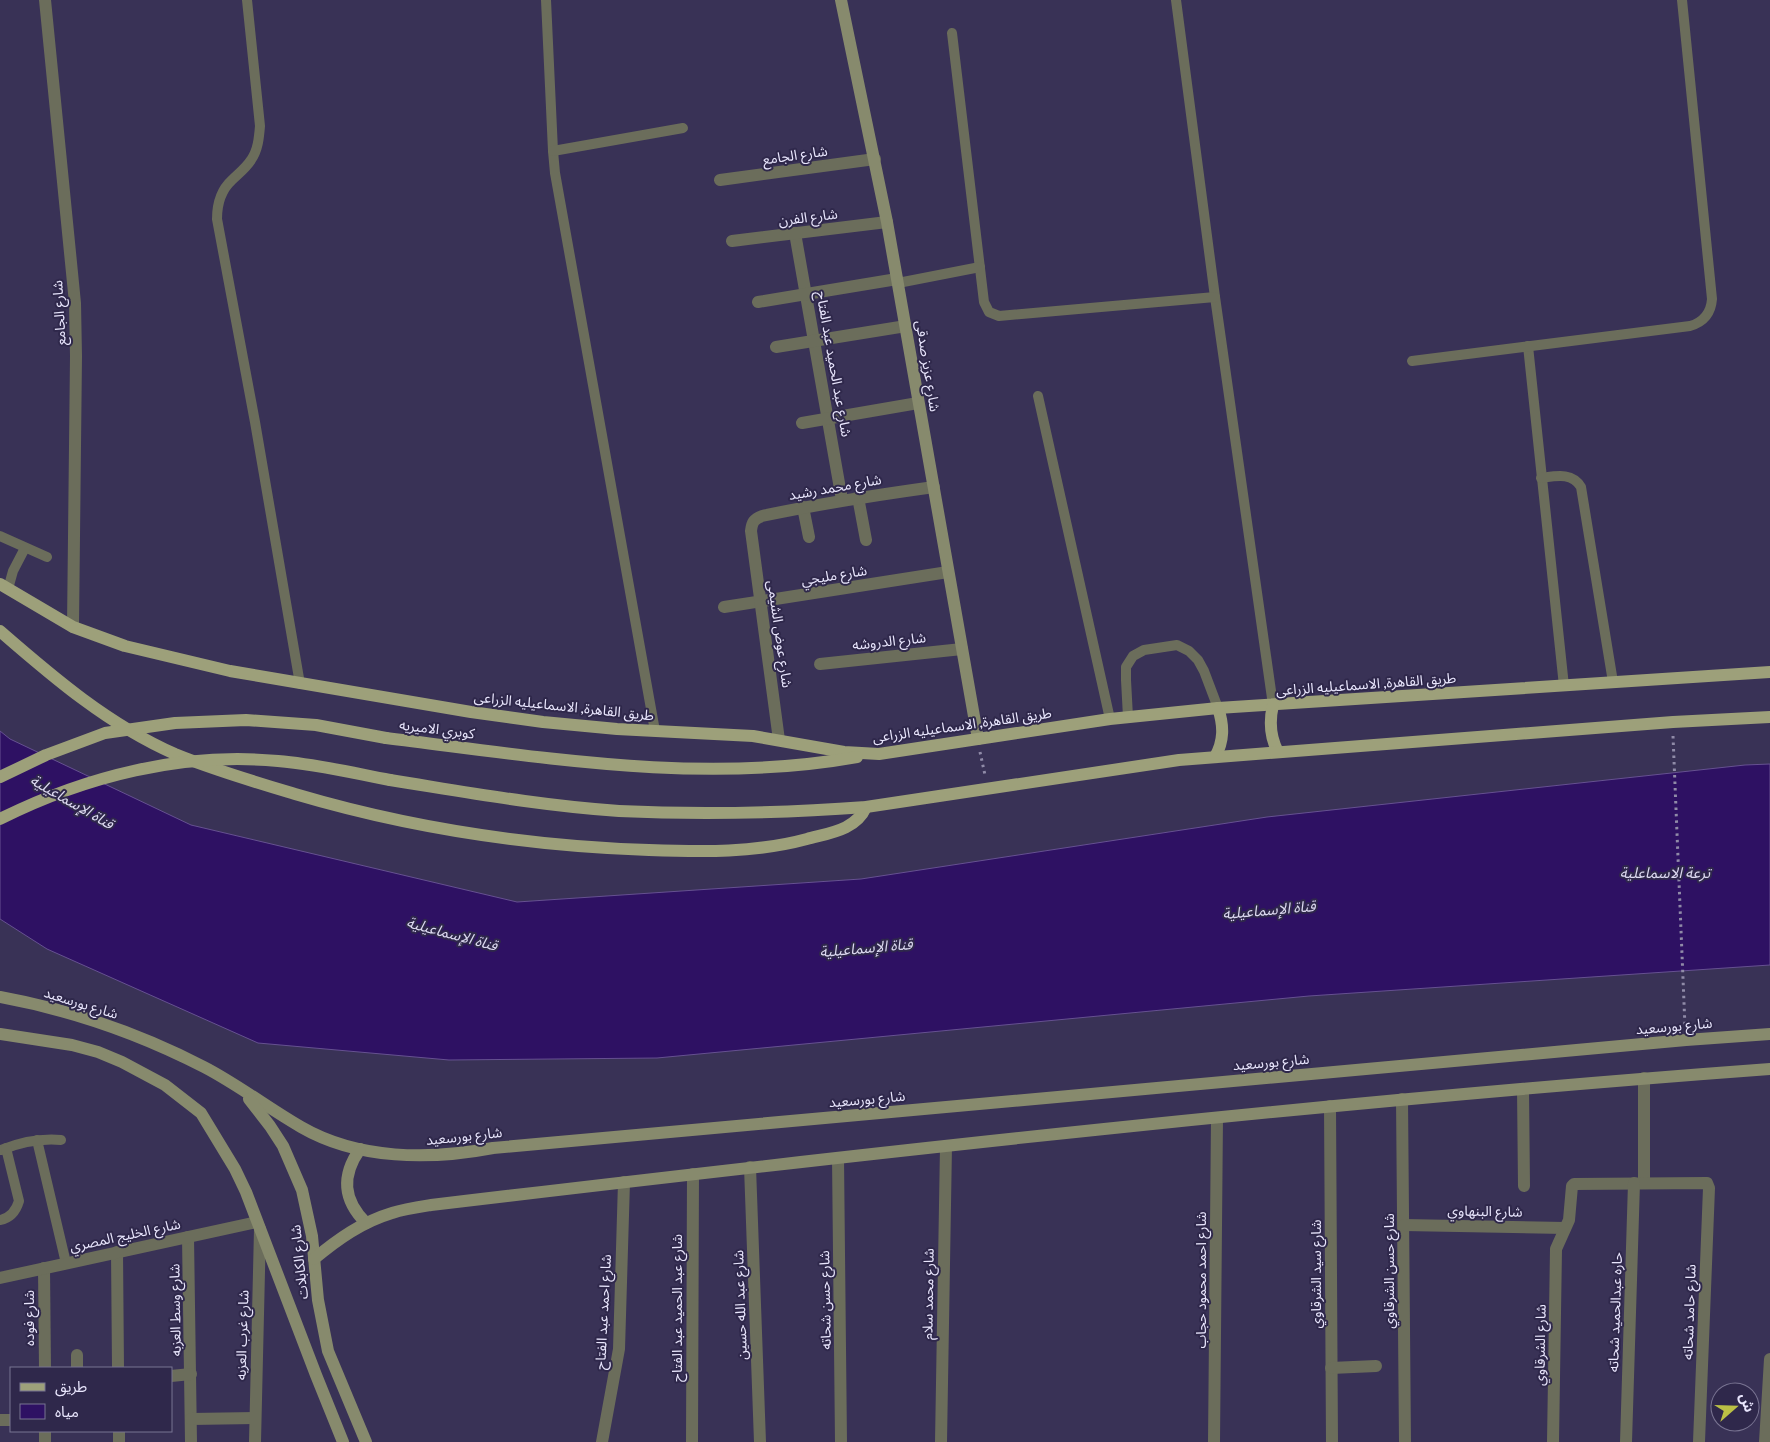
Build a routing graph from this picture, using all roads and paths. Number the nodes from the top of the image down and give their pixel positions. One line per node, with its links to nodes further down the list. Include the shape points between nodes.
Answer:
1 (45, 0): 44 (street, شارع الجامع, via 75,303)
2 (247, 0): 50 (lane, via 259,138 252,160 226,186 218,202 217,219)
3 (546, 0): 9 (lane)
4 (842, 0): 10 (main road, شارع عزيز صدقى)
5 (1176, 0): 18 (lane)
6 (1682, 0): 22 (lane, via 1712,299 1709,312 1702,321 1690,326)
7 (952, 32): 15 (lane)
8 (683, 128): 9 (lane)
9 (553, 151): 57 (lane)
10 (874, 159): 11 (street, شارع الجامع); 12 (main road, شارع عزيز صدقى)
11 (720, 180)
12 (887, 222): 13 (street, شارع الفرن); 16 (main road, شارع عزيز صدقى)
13 (795, 233): 14 (street, شارع الفرن); 17 (street, شارع عبد الحميد عبد الفتاح)
14 (732, 241)
15 (980, 267): 16 (lane); 18 (lane, via 985,308 999,316)
16 (898, 281): 17 (street); 20 (main road, شارع عزيز صدقى)
17 (806, 294): 19 (street); 21 (street, شارع عبد الحميد عبد الفتاح)
18 (1215, 297): 52 (lane)
19 (758, 302)
20 (906, 326): 21 (street); 26 (main road, شارع عزيز صدقى)
21 (814, 341): 23 (street); 27 (street, شارع عبد الحميد عبد الفتاح)
22 (1528, 346): 24 (lane); 29 (lane)
23 (776, 348)
24 (1412, 360)
25 (1038, 396): 56 (lane)
26 (918, 403): 27 (street); 30 (main road, شارع عزيز صدقى)
27 (828, 418): 28 (street); 32 (street, شارع عبد الحميد عبد الفتاح)
28 (802, 423)
29 (1541, 478): 49 (lane, via 1566,476 1575,479 1581,487); 51 (lane)
30 (934, 487): 31 (street, شارع محمد رشيد); 40 (main road, شارع عزيز صدقى)
31 (858, 497): 32 (street, شارع محمد رشيد); 37 (street)
32 (842, 500): 33 (street, شارع محمد رشيد)
33 (803, 507): 34 (street, شارع محمد رشيد, via 756,518); 36 (street)
34 (750, 531): 42 (street, شارع عوض الشيمى)
35 (0, 536): 38 (lane)
36 (809, 537)
37 (866, 540)
38 (24, 548): 39 (lane); 41 (lane)
39 (47, 557)
40 (948, 572): 42 (street, شارع مليجي); 46 (main road, شارع عزيز صدقى)
41 (4, 587): 44 (main road, طريق القاهرة, الاسماعيليه الزراعى)
42 (760, 602): 43 (street, شارع مليجي); 59 (street, شارع عوض الشيمى)
43 (724, 607)
44 (73, 627): 50 (main road, طريق القاهرة, الاسماعيليه الزراعى, via 177,660)
45 (0, 631): 66 (main road, via 58,681 119,724 174,753 249,781 384,818 548,844 717,852 788,844 844,828 860,818)
46 (962, 648): 47 (street, شارع الدروشه); 58 (main road, شارع عزيز صدقى)
47 (820, 664)
48 (1770, 672): 49 (main road, طريق القاهرة, الاسماعيليه الزراعى)
49 (1613, 682): 51 (main road, طريق القاهرة, الاسماعيليه الزراعى)
50 (300, 684): 57 (main road, طريق القاهرة, الاسماعيليه الزراعى, via 543,722)
51 (1564, 686): 52 (main road, طريق القاهرة, الاسماعيليه الزراعى)
52 (1273, 705): 53 (main road, طريق القاهرة, الاسماعيليه الزراعى); 61 (main road, via 1271,734)
53 (1218, 708): 54 (main road, طريق القاهرة, الاسماعيليه الزراعى); 54 (lane, via 1198,660 1177,645 1144,650 1133,656 1126,667); 63 (main road, via 1223,733)
54 (1128, 717): 56 (main road, طريق القاهرة, الاسماعيليه الزراعى)
55 (1770, 717): 61 (main road)
56 (1110, 719): 58 (main road, طريق القاهرة, الاسماعيليه الزراعى)
57 (655, 731): 59 (main road, طريق القاهرة, الاسماعيليه الزراعى)
58 (978, 739): 62 (main road, طريق القاهرة, الاسماعيليه الزراعى); 65 (path)
59 (779, 740): 62 (main road, طريق القاهرة, الاسماعيليه الزراعى, via 844,752)
60 (1674, 751): 71 (path)
61 (1278, 752): 63 (main road)
62 (880, 754): 64 (main road, كوبري الاميريه, bridge, via 778,768 652,768 386,738 316,725 246,720 175,723 105,733 46,755)
63 (1215, 757): 65 (main road)
64 (0, 777)
65 (988, 788): 66 (main road)
66 (866, 806): 67 (main road, bridge, via 722,813 619,810 515,800 278,761 223,759 163,764 95,780 34,802)
67 (0, 819)
68 (0, 997): 74 (main road, شارع بورسعيد, via 47,1007 118,1030 191,1061)
69 (0, 1034): 92 (main road, شارع الكابلات, via 98,1052 146,1074 184,1099 201,1113 221,1144)
70 (1770, 1034): 71 (main road, شارع بورسعيد)
71 (1686, 1040): 83 (main road, شارع بورسعيد, via 442,1155)
72 (1770, 1069): 73 (main road)
73 (1644, 1078): 75 (main road); 88 (street, حاره عبدالحميد شحاته)
74 (240, 1089): 83 (main road, شارع بورسعيد, via 302,1128); 97 (main road, شارع الكابلات, via 270,1126 294,1167 308,1213)
75 (1523, 1089): 76 (main road); 89 (street)
76 (1402, 1099): 77 (main road); 93 (street, شارع حسن الشرقاوي)
77 (1330, 1106): 78 (main road); 105 (street, شارع سيد الشرقاوي)
78 (1217, 1118): 81 (main road); 119 (street, شارع احمد محمود حجاب)
79 (37, 1140): 80 (lane); 82 (lane); 98 (lane)
80 (61, 1140)
81 (946, 1146): 84 (main road); 118 (street, شارع محمد سلام)
82 (3, 1149): 90 (lane, via 19,1201 12,1215)
83 (360, 1149): 91 (main road, via 353,1159 347,1181 351,1204)
84 (838, 1158): 85 (main road); 117 (street, شارع حسن شحاته)
85 (750, 1168): 86 (main road); 116 (street, شارع عبد الله حسين)
86 (693, 1174): 87 (main road); 115 (street, شارع عبد الحميد عبد الفتاح)
87 (624, 1182): 91 (main road, via 431,1205 392,1212); 114 (street, شارع احمد عبد الفتاح, via 619,1349)
88 (1639, 1183): 94 (street, via 1573,1184); 123 (street, حاره عبدالحميد شحاته); 124 (street, شارع حامد شحاته, via 1707,1183)
89 (1524, 1186)
90 (0, 1220)
91 (366, 1223): 97 (main road, via 339,1238)
92 (259, 1225): 95 (street, شارع الخليج المصري); 108 (street, شارع غرب العزبه); 112 (main road, شارع الكابلات)
93 (1404, 1225): 94 (street, شارع البنهاوي); 121 (street, شارع حسن الشرقاوي)
94 (1565, 1228): 122 (street, شارع الشرقاوي, via 1556,1249)
95 (188, 1237): 96 (street, شارع الخليج المصري); 106 (street, شارع وسط العزبه)
96 (117, 1252): 98 (street, شارع الخليج المصري); 104 (street)
97 (314, 1259): 113 (main road, شارع الكابلات, via 328,1351)
98 (66, 1263): 99 (street, شارع الخليج المصري)
99 (44, 1268): 100 (street, شارع الخليج المصري); 103 (street, شارع فوده)
100 (0, 1278)
101 (1770, 1359): 125 (street)
102 (1376, 1366): 105 (street)
103 (45, 1367)
104 (118, 1367)
105 (1331, 1368): 120 (street, شارع سيد الشرقاوي)
106 (191, 1374): 107 (street); 109 (street, شارع وسط العزبه)
107 (172, 1376)
108 (255, 1418): 109 (street); 111 (street, شارع غرب العزبه)
109 (191, 1419): 110 (street, شارع وسط العزبه)
110 (191, 1442)
111 (255, 1442)
112 (343, 1442)
113 (366, 1442)
114 (602, 1442)
115 (692, 1442)
116 (760, 1442)
117 (841, 1442)
118 (941, 1442)
119 (1214, 1442)
120 (1332, 1442)
121 (1405, 1442)
122 (1553, 1442)
123 (1626, 1442)
124 (1698, 1442)
125 (1764, 1442)

